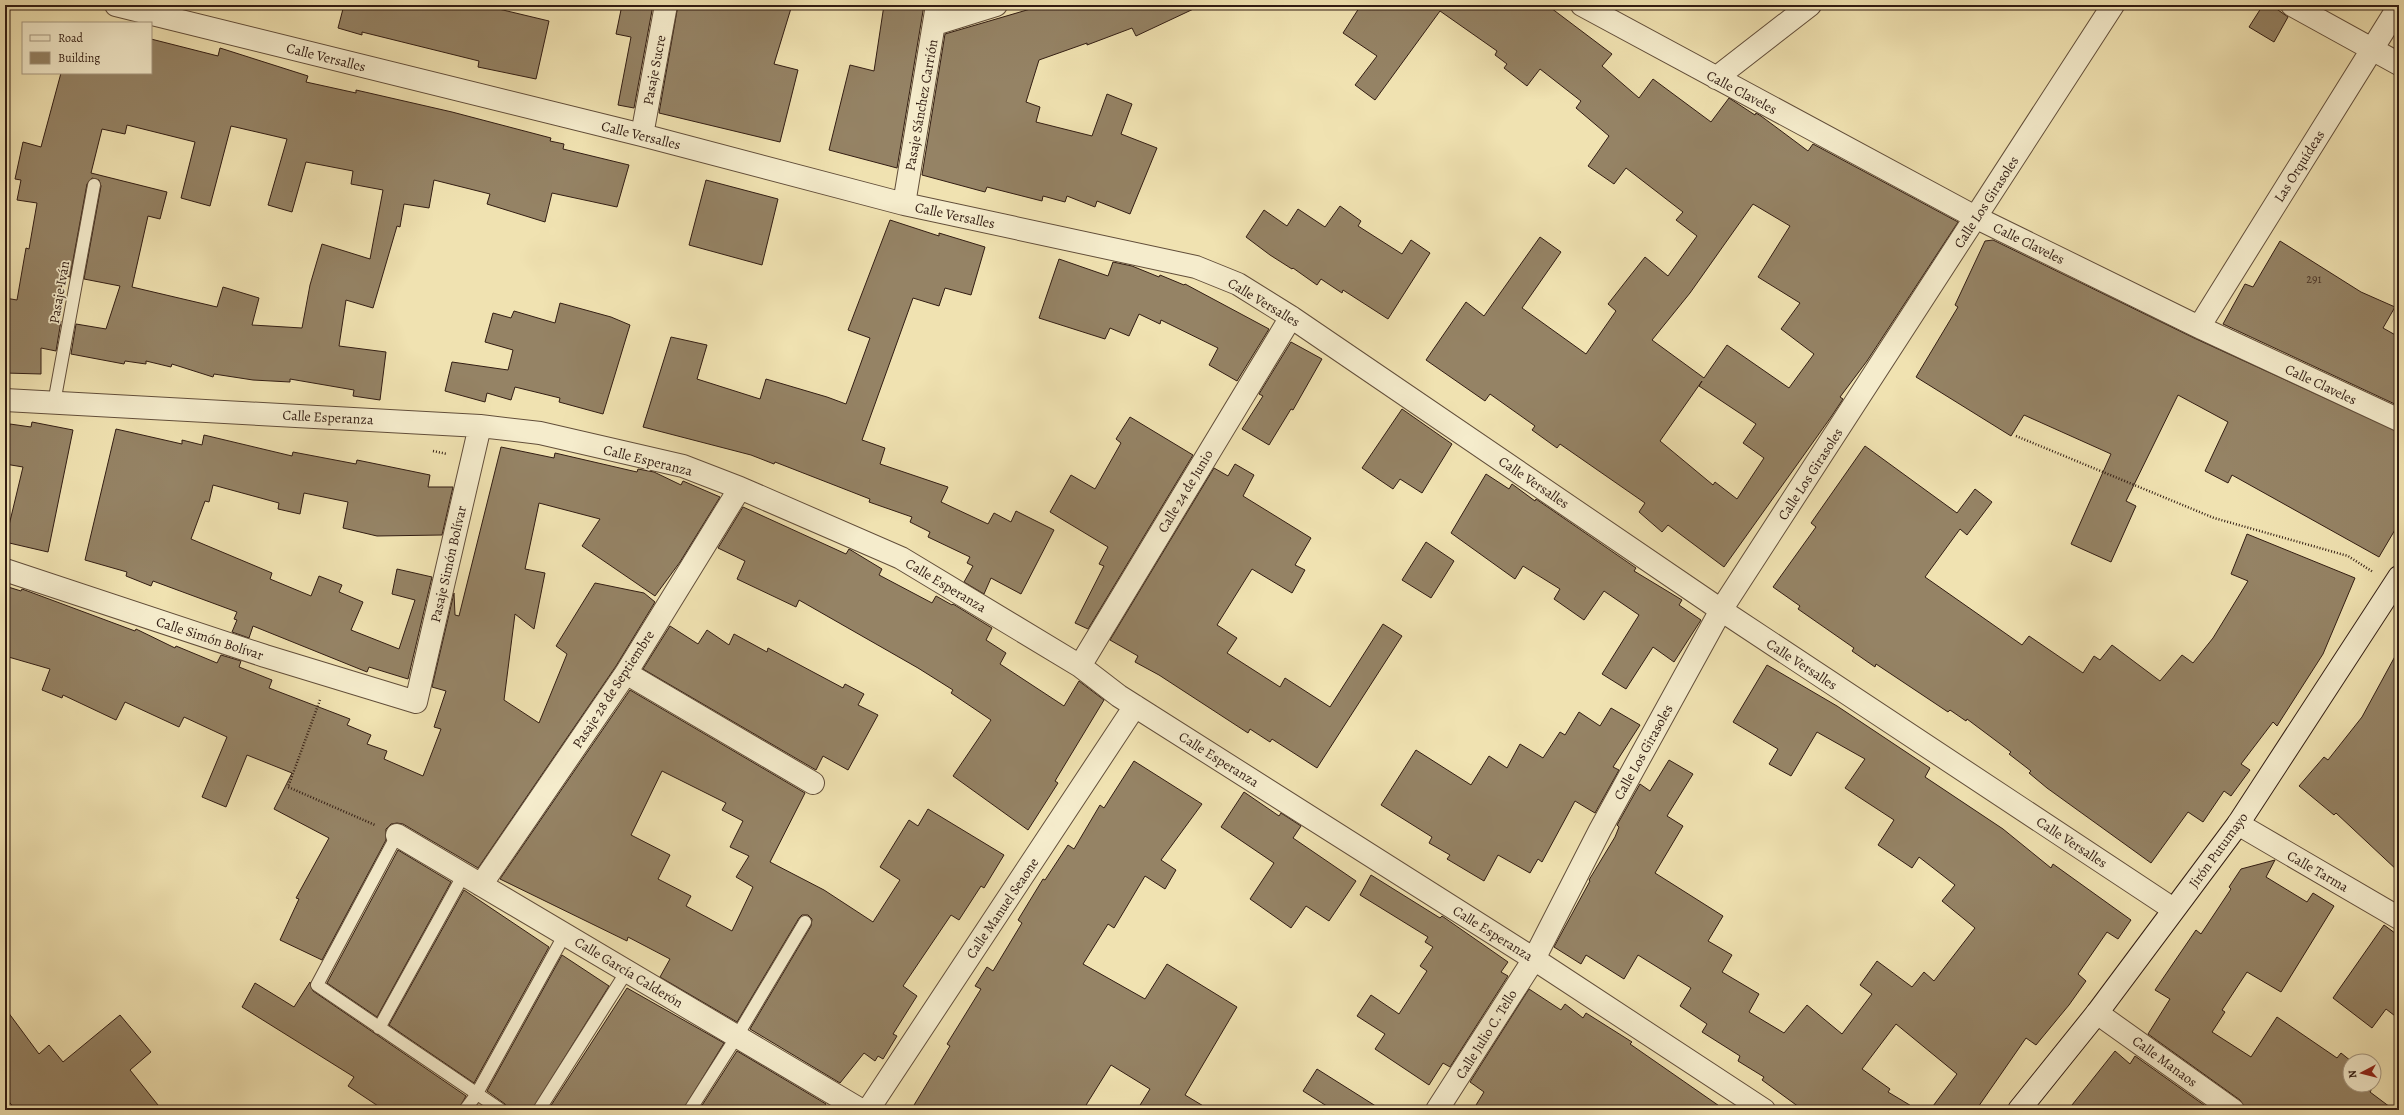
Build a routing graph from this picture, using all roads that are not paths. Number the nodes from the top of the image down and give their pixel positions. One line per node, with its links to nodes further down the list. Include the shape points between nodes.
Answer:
1 (116, 5): 13 (street, Calle Versalles)
2 (666, 5): 13 (street, Pasaje Sucre)
3 (996, 5): 9 (street)
4 (1582, 5): 12 (street, Calle Claveles)
5 (1810, 5): 12 (street)
6 (2113, 5): 16 (street, Calle Los Girasoles)
7 (2292, 5): 10 (street)
8 (2399, 6): 10 (street, Las Orquídeas)
9 (936, 15): 15 (street, Pasaje Sánchez Carrión)
10 (2371, 50): 11 (street); 18 (street, Las Orquídeas)
11 (2399, 64)
12 (1716, 78): 16 (street, Calle Claveles)
13 (642, 135): 15 (street, Calle Versalles)
14 (94, 185): 20 (lane, Pasaje Iván)
15 (904, 204): 17 (street, Calle Versalles, via 1196,267 1238,284)
16 (1977, 218): 18 (street, Calle Claveles); 26 (street, Calle Los Girasoles)
17 (1291, 317): 26 (street, Calle Versalles); 27 (street, Calle 24 de Junio)
18 (2199, 326): 21 (street, Calle Claveles)
19 (5, 400): 20 (street, Calle Esperanza)
20 (54, 403): 22 (street, Calle Esperanza)
21 (2399, 420)
22 (480, 426): 23 (street, Calle Esperanza, via 540,433 683,466); 29 (street, Pasaje Simón Bolívar)
23 (740, 488): 27 (street, Calle Esperanza, via 901,558); 28 (street, Pasaje 28 de Septiembre)
24 (5, 570): 29 (street, Calle Simón Bolívar)
25 (2396, 581): 32 (street, Jirón Putumayo)
26 (1721, 610): 35 (street, Calle Versalles); 39 (street, Calle Los Girasoles, via 1600,830)
27 (1080, 666): 30 (street, Calle Esperanza)
28 (626, 673): 31 (street); 34 (street, Pasaje 28 de Septiembre)
29 (416, 702)
30 (1135, 706): 39 (street, Calle Esperanza); 50 (street, Calle Manuel Seaone)
31 (813, 783)
32 (2238, 824): 35 (street, Jirón Putumayo); 36 (street, Calle Tarma)
33 (397, 835): 34 (street, Calle García Calderón); 42 (lane, via 317,985)
34 (472, 879): 38 (street, Calle García Calderón); 42 (lane)
35 (2173, 909): 41 (street, Jirón Putumayo)
36 (2399, 918)
37 (805, 922): 43 (lane)
38 (565, 934): 40 (street, Calle García Calderón); 44 (lane)
39 (1534, 959): 51 (street, Calle Julio C. Tello); 52 (street, Calle Esperanza)
40 (627, 971): 43 (street, Calle García Calderón); 47 (lane)
41 (2097, 1013): 53 (street, Jirón Putumayo); 54 (street, Calle Manaos)
42 (378, 1028): 44 (lane)
43 (737, 1036): 48 (lane); 49 (street, Calle García Calderón)
44 (476, 1095): 45 (lane); 46 (lane)
45 (465, 1110)
46 (501, 1110)
47 (539, 1110)
48 (690, 1110)
49 (862, 1110)
50 (868, 1110)
51 (1437, 1110)
52 (1764, 1110)
53 (2019, 1110)
54 (2234, 1110)

